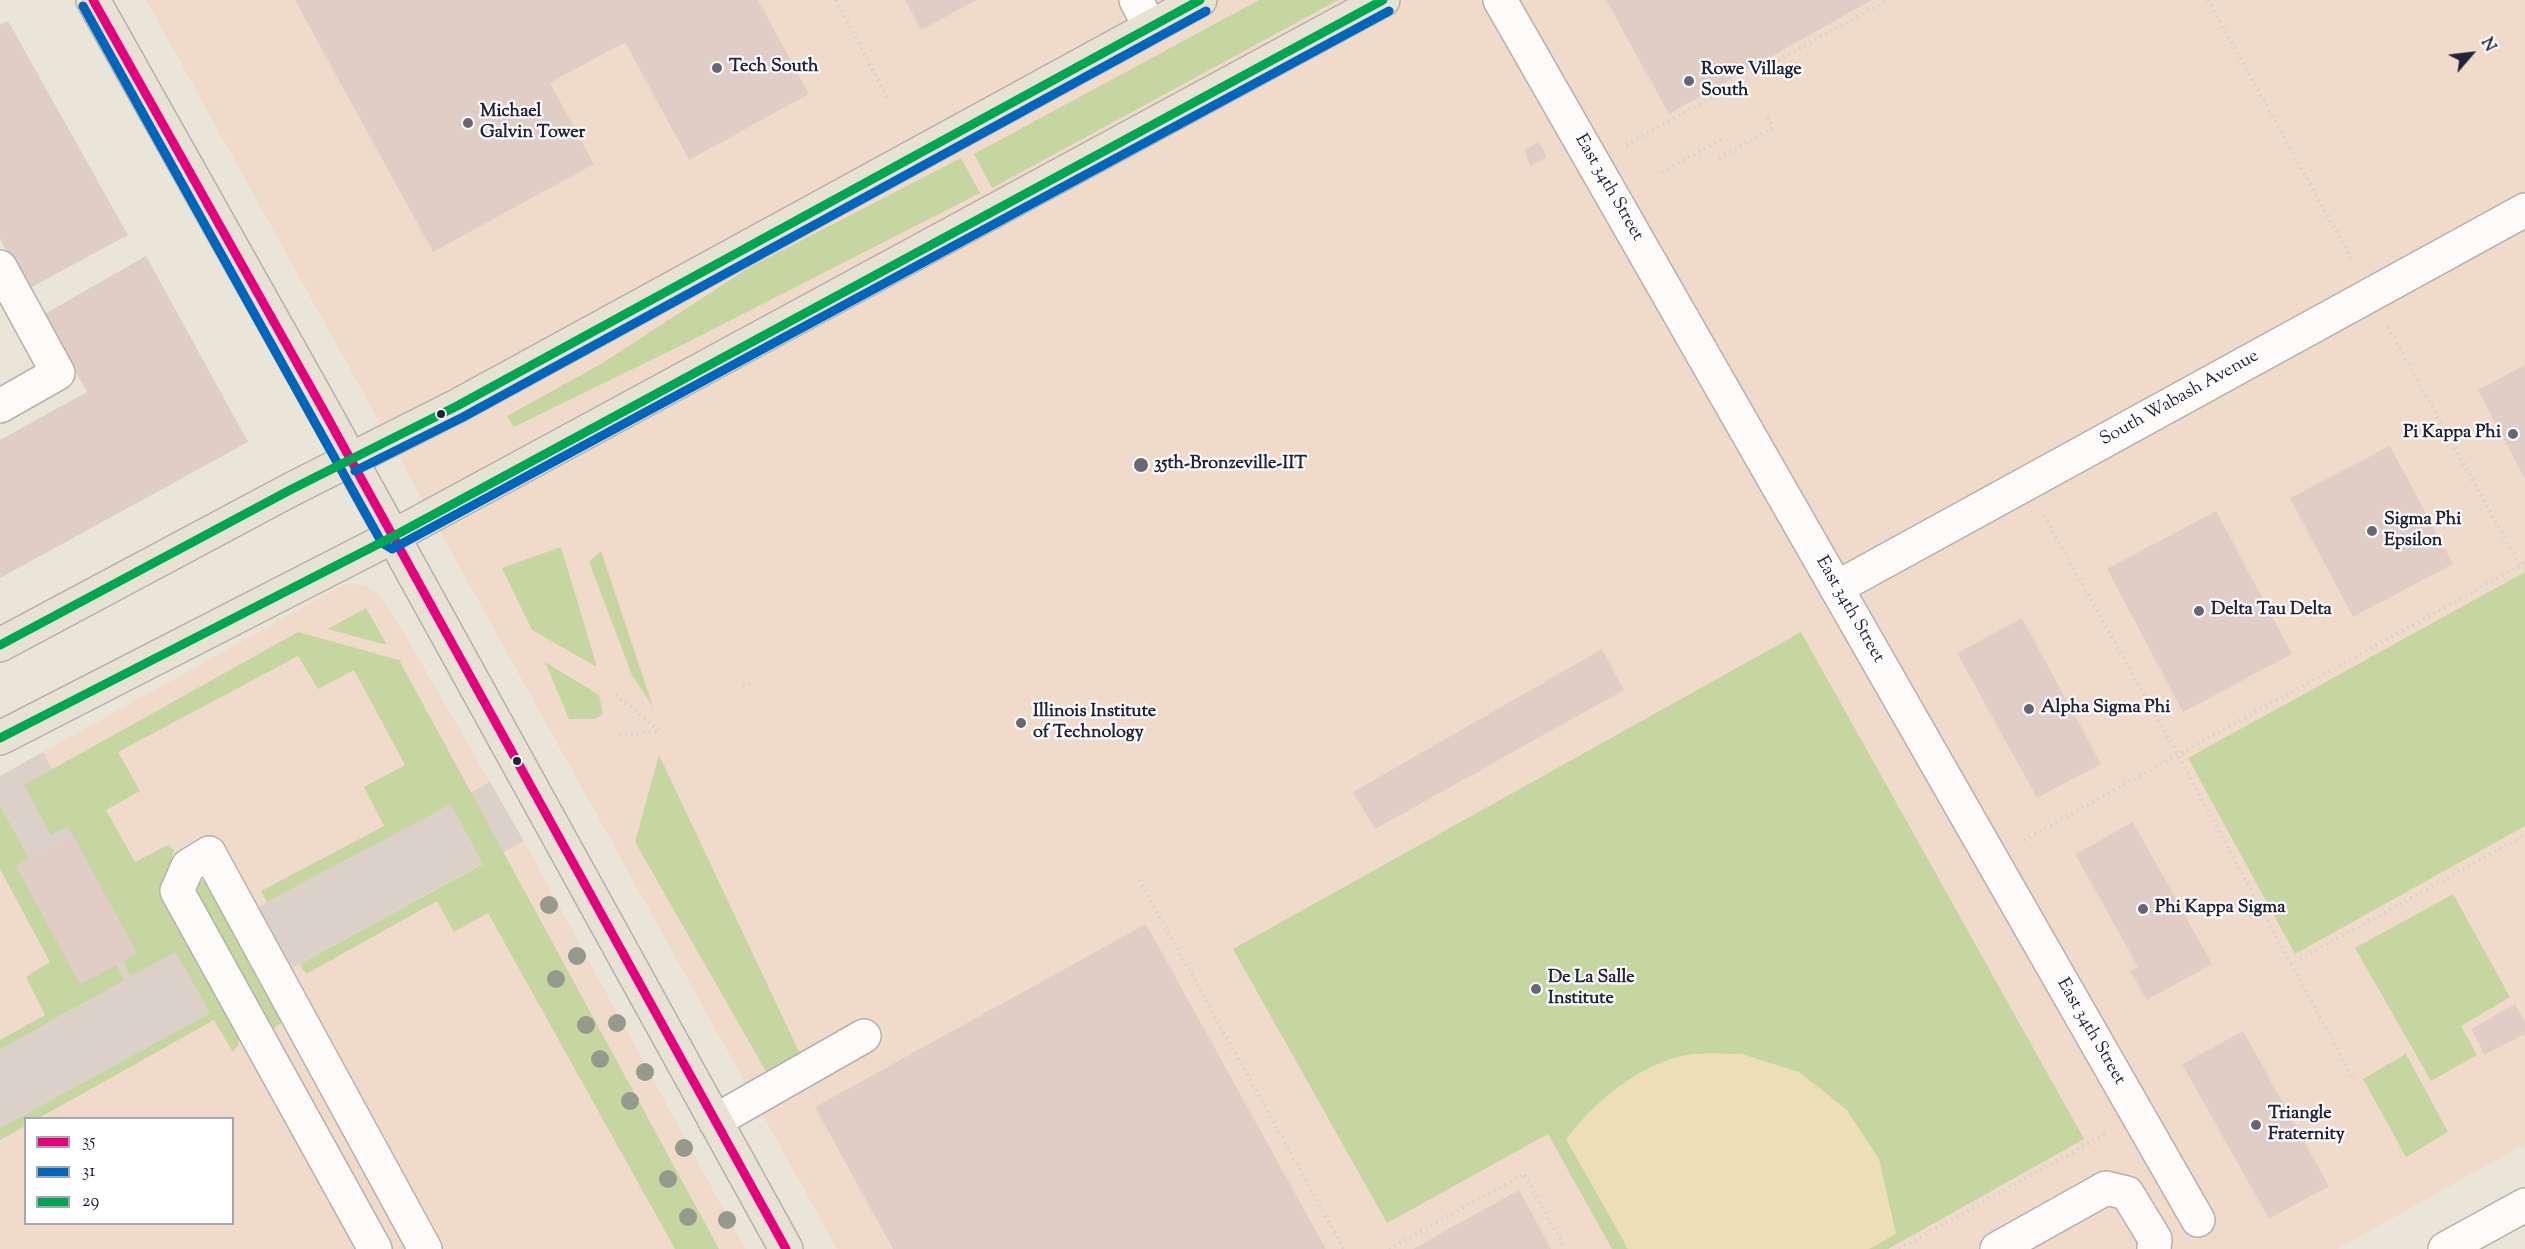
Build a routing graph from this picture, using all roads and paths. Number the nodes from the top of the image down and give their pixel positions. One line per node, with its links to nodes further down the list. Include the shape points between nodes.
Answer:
1 (93, 0): 17 (main road)
2 (836, 0): 8 (path)
3 (1200, 0): 7 (main road)
4 (1383, 0): 19 (main road)
5 (1500, 0): 12 (street, East 34th Street)
6 (1887, 0): 12 (path)
7 (1143, 14): 17 (main road, via 456,406)
8 (888, 99)
9 (1766, 114): 11 (path, via 1773,128)
10 (1722, 139): 13 (path)
11 (1719, 158)
12 (1593, 163): 21 (street, East 34th Street)
13 (1662, 172)
14 (2525, 210): 18 (street, South Wabash Avenue)
15 (0, 267): 16 (street, via 58,373)
16 (0, 406)
17 (350, 460): 19 (main road); 22 (main road)
18 (2026, 484): 21 (street, South Wabash Avenue); 28 (path)
19 (392, 537): 27 (main road); 37 (main road)
20 (2525, 563): 28 (path)
21 (1836, 588): 32 (street, East 34th Street)
22 (0, 645)
23 (750, 682): 24 (path)
24 (743, 686)
25 (616, 695): 26 (path, via 660,731)
26 (619, 735)
27 (0, 738)
28 (2178, 755): 32 (path); 34 (path)
29 (2525, 835): 34 (path)
30 (68, 838): 31 (path, via 65,834)
31 (40, 848)
32 (1991, 858): 40 (street, East 34th Street)
33 (1139, 880): 44 (path)
34 (2291, 964): 36 (path)
35 (864, 1036): 37 (street)
36 (2353, 1078)
37 (715, 1121): 43 (main road)
38 (2111, 1130): 47 (path)
39 (2525, 1204): 50 (street)
40 (2198, 1220)
41 (375, 1249): 42 (street, via 177,891 188,866 209,853)
42 (425, 1249)
43 (786, 1249)
44 (1344, 1249)
45 (1389, 1249): 46 (path, via 1524,1174)
46 (1565, 1249)
47 (1899, 1249)
48 (1997, 1249): 49 (street, via 2106,1188 2127,1193 2155,1239)
49 (2154, 1249)
50 (2445, 1249)

